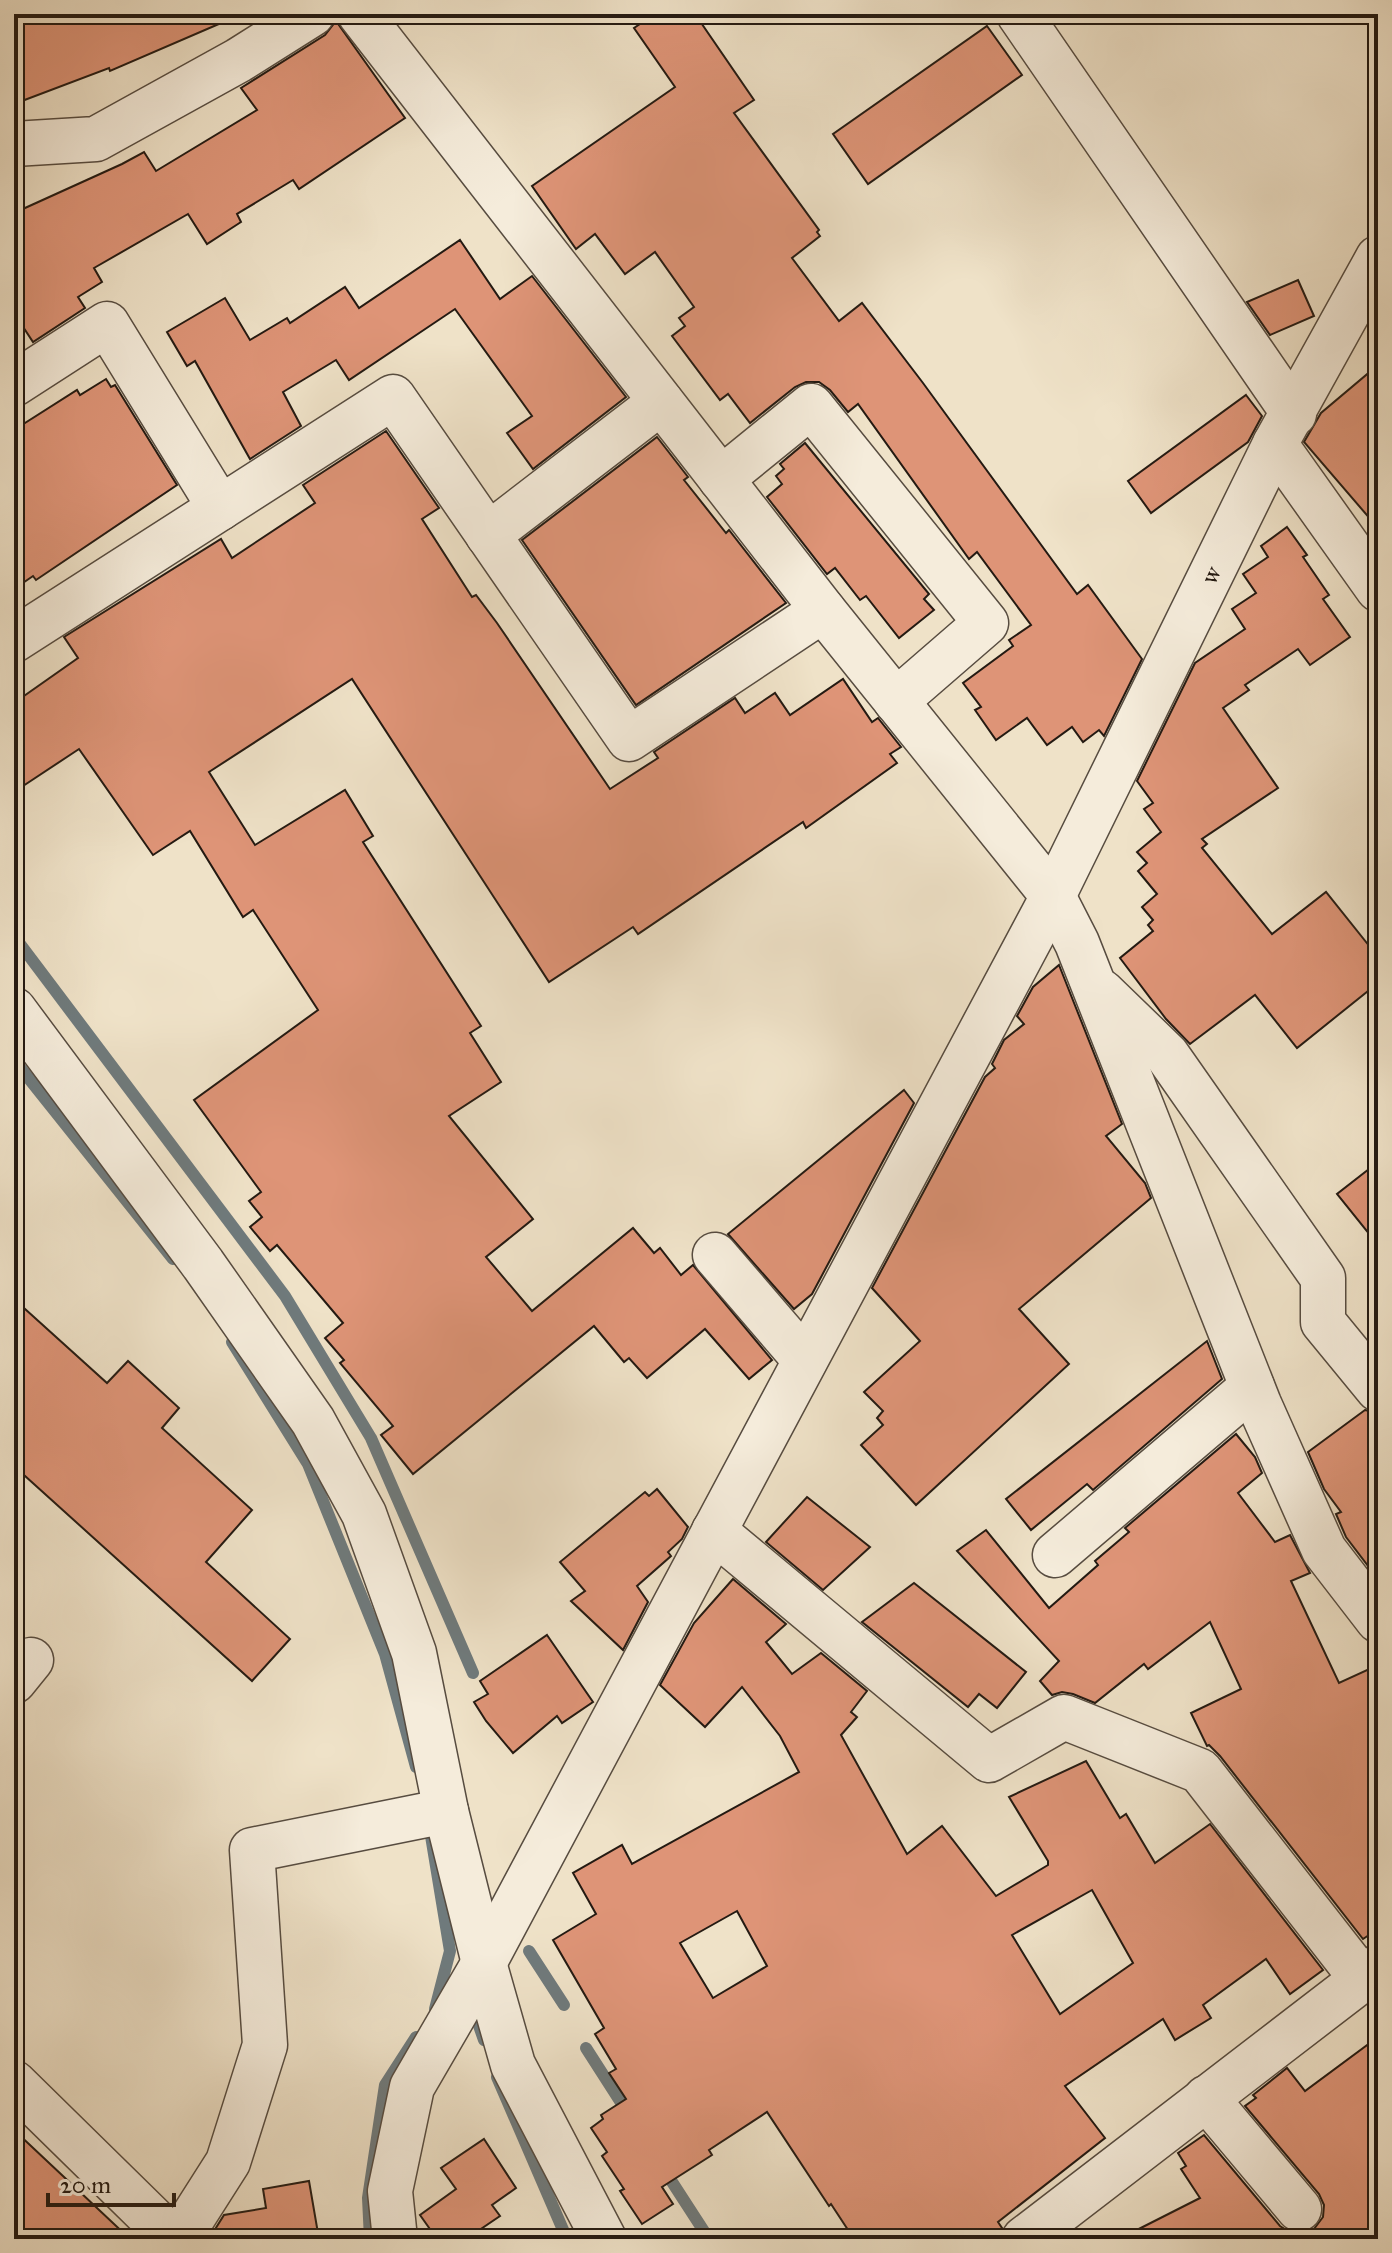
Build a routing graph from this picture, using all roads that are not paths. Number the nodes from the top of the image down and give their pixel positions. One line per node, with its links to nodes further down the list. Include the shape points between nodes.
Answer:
1 (312, 14): 4 (street, via 96,139)
2 (360, 14): 7 (street)
3 (1019, 14): 8 (street)
4 (14, 144)
5 (1378, 258): 8 (street, w)
6 (14, 384): 10 (street, via 107,324)
7 (661, 402): 9 (street); 11 (street)
8 (1284, 429): 12 (street); 16 (street, w)
9 (721, 479): 13 (street); 15 (street, via 811,406 986,623)
10 (220, 508): 11 (street, via 393,397); 14 (street)
11 (488, 535): 13 (street, via 629,739)
12 (1378, 589)
13 (823, 610): 15 (street)
14 (14, 640)
15 (896, 701): 16 (street)
16 (1053, 896): 17 (street); 20 (street, w)
17 (1092, 981): 21 (street); 22 (street, via 1167,1055 1323,1278 1323,1322)
18 (14, 1010): 26 (street, via 304,1408 364,1514 414,1653)
19 (715, 1255): 20 (street)
20 (805, 1360): 23 (street, w)
21 (1252, 1387): 24 (street); 25 (street, via 1324,1550)
22 (1378, 1389)
23 (714, 1531): 27 (street, w); 28 (street, via 989,1760 1064,1717 1200,1771)
24 (1055, 1555)
25 (1378, 1620)
26 (446, 1811): 27 (street); 32 (street, via 252,1850 265,2045 228,2162)
27 (484, 1963): 33 (street, w, via 412,2087 390,2191); 34 (street, via 513,2065)
28 (1370, 1973): 30 (street)
29 (14, 2083): 32 (street)
30 (1206, 2098): 31 (street); 35 (street)
31 (1299, 2209)
32 (176, 2239)
33 (395, 2239)
34 (604, 2239)
35 (1024, 2239)

